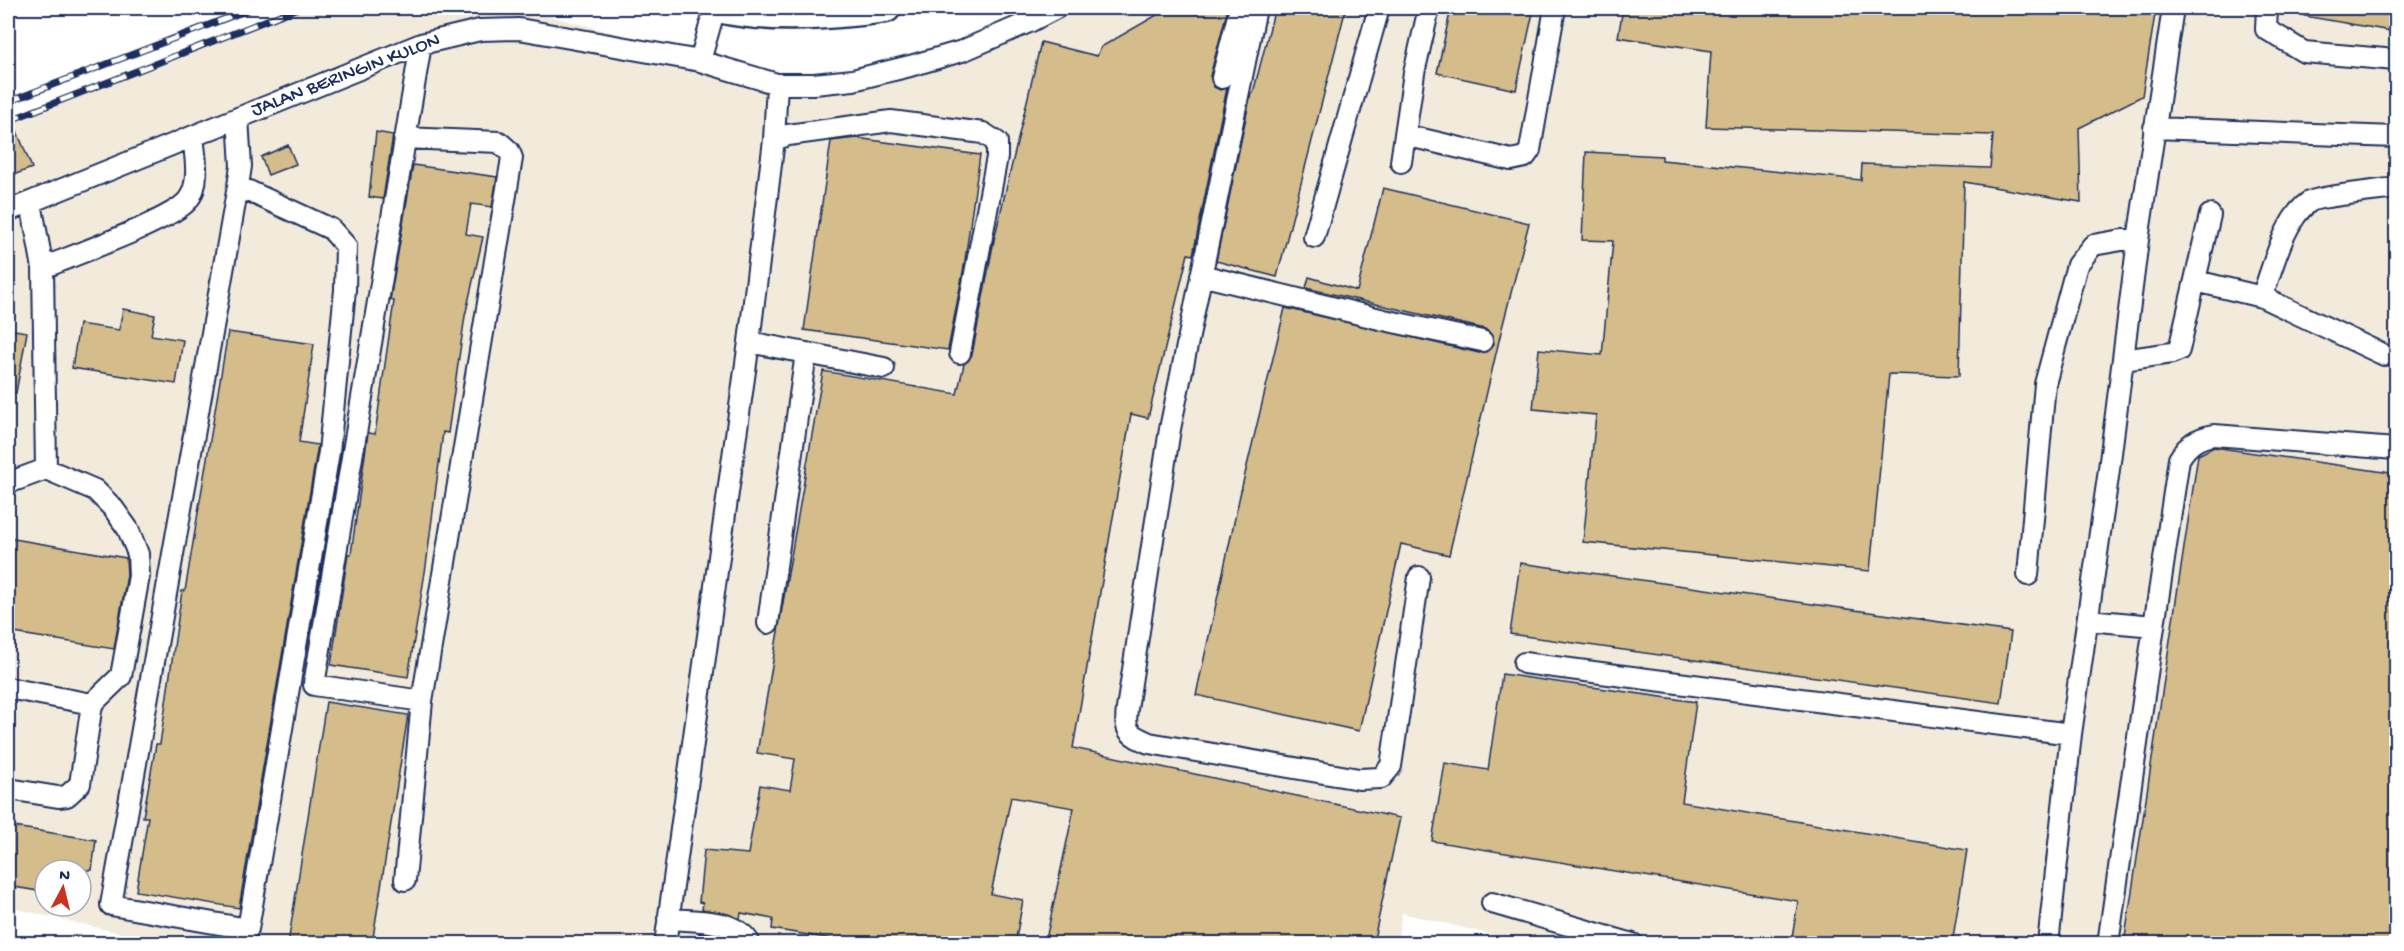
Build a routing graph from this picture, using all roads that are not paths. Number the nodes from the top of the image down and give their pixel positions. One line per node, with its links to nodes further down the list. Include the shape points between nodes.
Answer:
1 (716, 8): 2 (highway, via 791,15); 13 (street)
2 (886, 8)
3 (1056, 8): 15 (street, JALAN BERINGIN KULON, via 962,51 910,66 853,80)
4 (1240, 8): 14 (street)
5 (1256, 8): 32 (street)
6 (1379, 8): 29 (street)
7 (1429, 8): 18 (street)
8 (1555, 8): 18 (street, via 1530,150 1525,157 1511,160)
9 (2173, 8): 17 (street)
10 (2267, 8): 12 (street, via 2266,29 2304,52)
11 (421, 44): 13 (street, JALAN BERINGIN KULON, via 480,30 519,28); 16 (street, JALAN BERINGIN KULON); 21 (street)
12 (2397, 60)
13 (700, 61): 15 (street, JALAN BERINGIN KULON)
14 (1222, 78)
15 (777, 84): 22 (street)
16 (238, 118): 19 (street, JALAN BERINGIN KULON); 24 (street)
17 (2154, 128): 20 (street); 30 (street)
18 (1405, 135): 23 (street)
19 (192, 137): 26 (street, JALAN BERINGIN KULON); 31 (street, via 197,173 189,199 168,215)
20 (2397, 137)
21 (404, 138): 52 (street, via 314,685); 52 (street, via 499,142 512,158)
22 (774, 140): 36 (street); 38 (street, via 891,120 983,133 997,142)
23 (1401, 162)
24 (238, 186): 24 (street, via 111,905 248,928 328,452 346,246 331,229)
25 (2397, 188): 34 (street, via 2310,201 2296,215 2284,237)
26 (31, 203): 27 (street, JALAN BERINGIN KULON); 31 (street)
27 (8, 212)
28 (2210, 215): 33 (street)
29 (1314, 237)
30 (2138, 240): 40 (street); 45 (street, via 2093,245 2077,265 2045,384)
31 (43, 268): 43 (street)
32 (1201, 275): 35 (street); 46 (street, via 1168,439 1125,723 1128,731 1149,743 1359,779 1381,778 1391,766)
33 (2196, 281): 34 (street); 40 (street, via 2179,350)
34 (2262, 297): 39 (street)
35 (1482, 341)
36 (749, 342): 37 (street); 58 (street)
37 (806, 353): 41 (street); 48 (street)
38 (960, 353)
39 (2384, 356)
40 (2123, 360): 47 (street)
41 (884, 368)
42 (2397, 449): 49 (street, via 2214,435 2200,437 2187,446 2179,459)
43 (45, 469): 44 (street); 53 (street, via 95,490 128,529 138,554 139,576 121,676)
44 (8, 483)
45 (2028, 575)
46 (1419, 577)
47 (2088, 620): 49 (street); 54 (street)
48 (768, 623)
49 (2154, 626): 63 (street)
50 (1524, 663): 54 (street)
51 (8, 687): 53 (street)
52 (422, 701): 56 (street)
53 (92, 704): 55 (street, via 80,784 67,796 58,797)
54 (2072, 734): 62 (street)
55 (15, 790)
56 (405, 880)
57 (1492, 903): 61 (street)
58 (668, 919): 59 (street); 60 (street, via 725,925 745,933)
59 (665, 944)
60 (750, 944)
61 (1633, 944)
62 (2048, 944)
63 (2108, 944)

